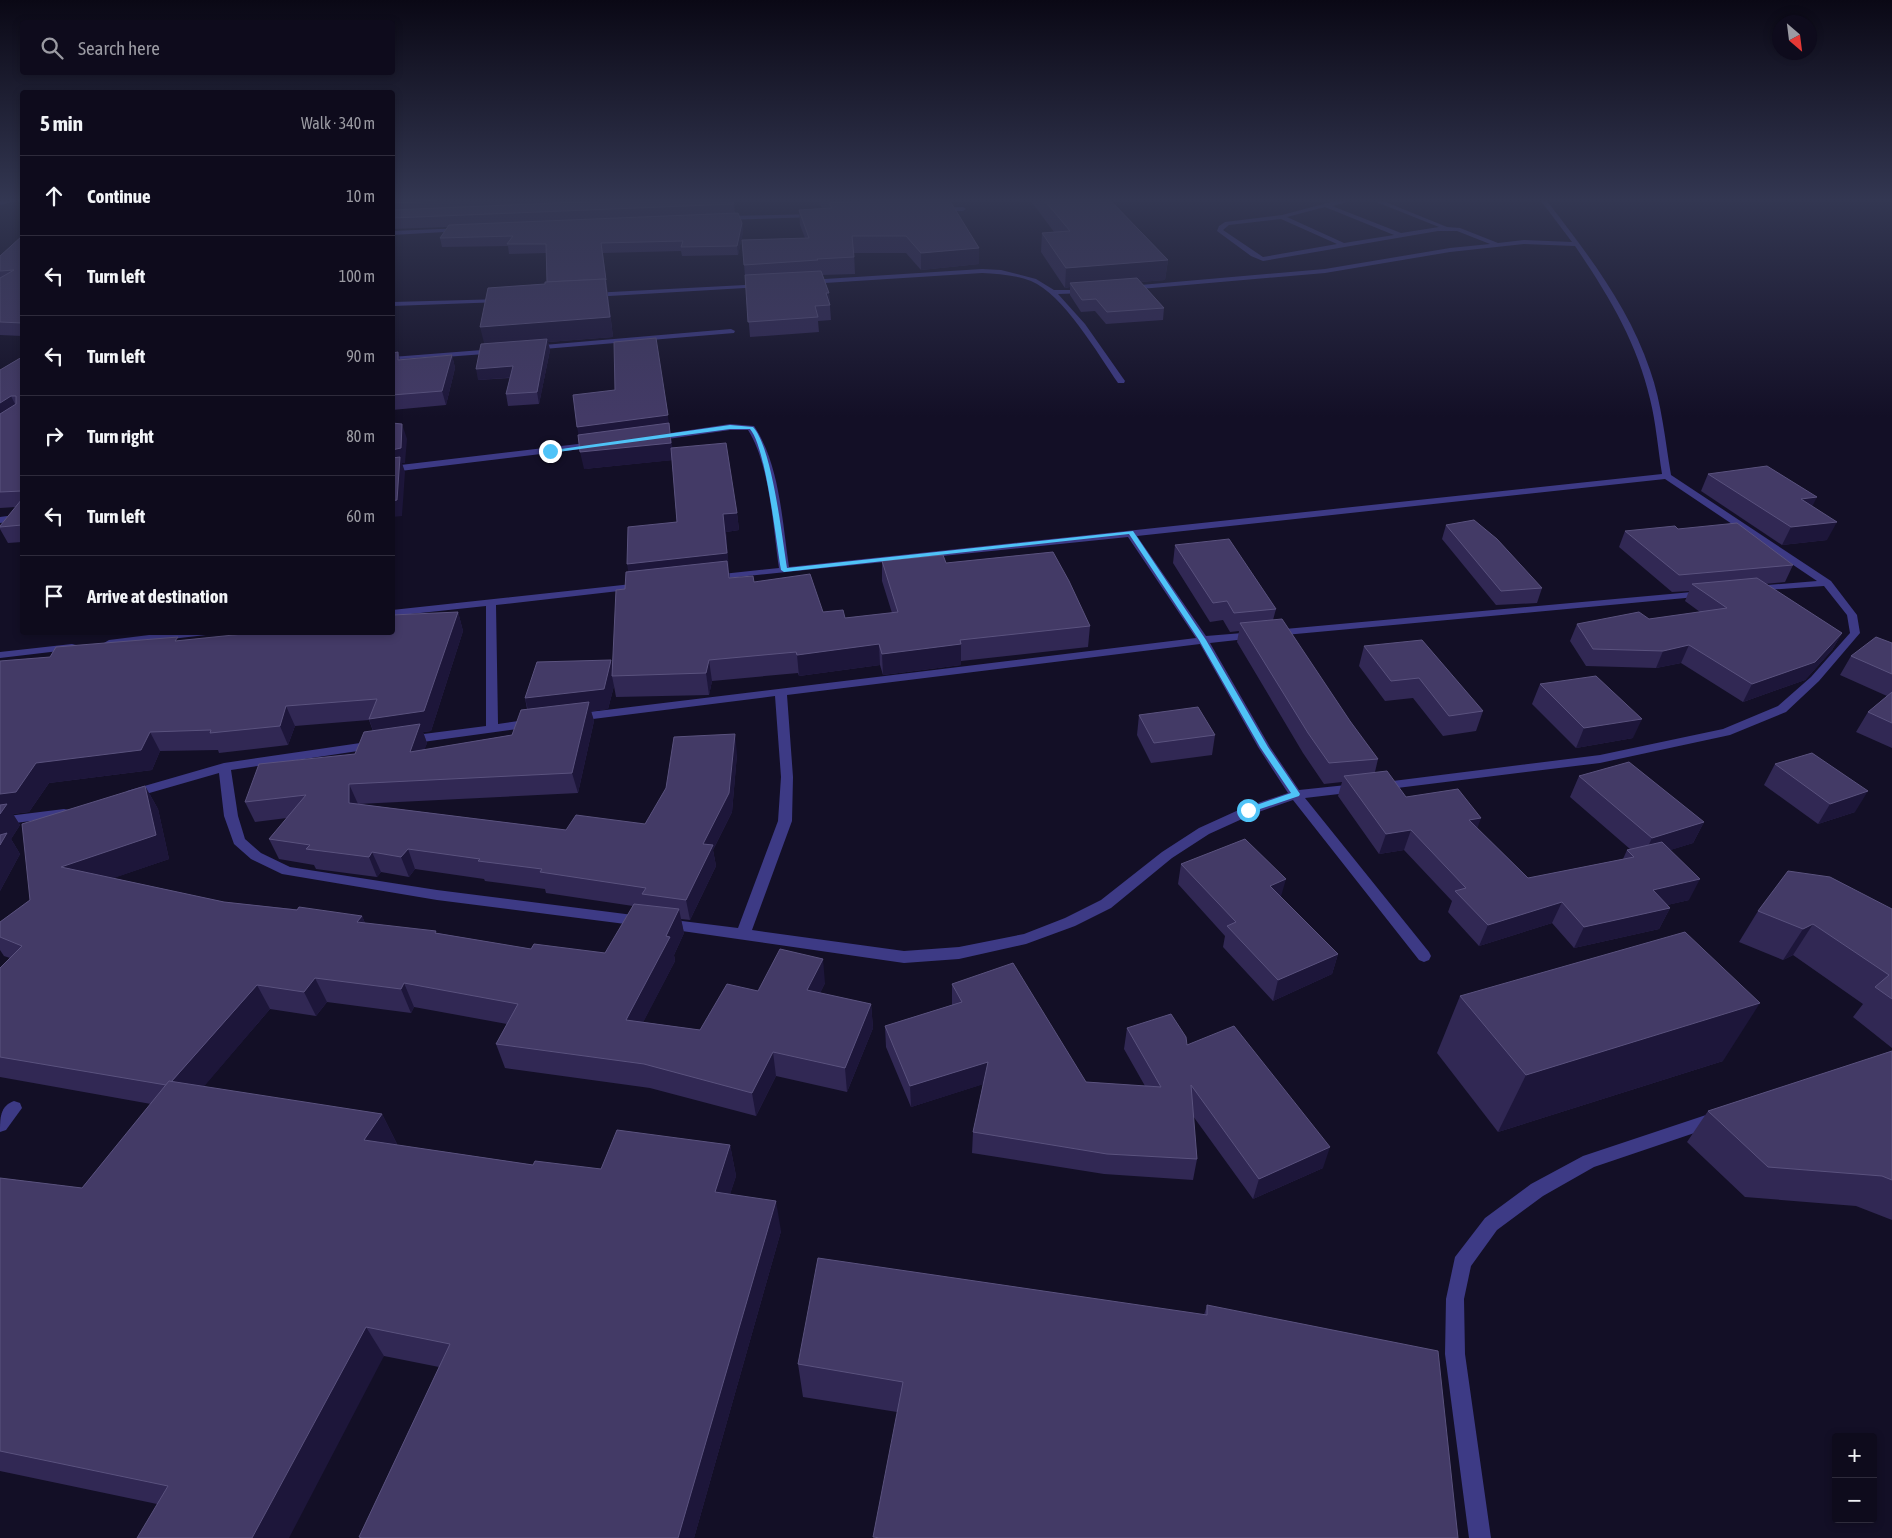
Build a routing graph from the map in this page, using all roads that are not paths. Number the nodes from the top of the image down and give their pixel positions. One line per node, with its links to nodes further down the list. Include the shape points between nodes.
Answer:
1 (955, 273): 5 (street)
2 (1004, 273): 9 (street, via 1034,280)
3 (1304, 273): 7 (street)
4 (1596, 273): 21 (street, via 1632,335 1652,389)
5 (801, 283)
6 (771, 285): 10 (street)
7 (1124, 288)
8 (1098, 290): 9 (street)
9 (1053, 292): 17 (street, via 1082,326)
10 (583, 296)
11 (514, 300): 12 (street)
12 (395, 304)
13 (732, 331): 14 (street)
14 (520, 349)
15 (501, 351): 16 (street)
16 (395, 359)
17 (1120, 381)
18 (648, 438): 25 (street, via 730,427 751,428 761,442 766,462)
19 (609, 444): 20 (street)
20 (395, 469)
21 (1667, 476): 24 (street); 27 (street)
22 (20, 517): 23 (street)
23 (0, 520)
24 (1130, 532): 25 (street); 34 (street)
25 (784, 570): 26 (street)
26 (706, 578)
27 (1827, 582): 29 (street); 41 (street, via 1852,615 1855,633 1815,679 1782,709 1726,732 1600,759 1443,780)
28 (647, 585): 31 (street)
29 (1748, 590)
30 (1708, 593): 34 (street)
31 (491, 602): 32 (street); 39 (street)
32 (395, 612)
33 (180, 635): 35 (street)
34 (1203, 640): 36 (street); 41 (street, via 1264,747)
35 (0, 654)
36 (781, 692): 37 (street); 45 (street, via 787,777 785,821)
37 (560, 720)
38 (540, 722): 39 (street)
39 (492, 728): 40 (street)
40 (224, 767): 42 (street); 45 (street, via 231,816 240,841 256,856 287,871 437,895)
41 (1296, 794): 45 (street, via 1248,810 1204,831 1167,855 1106,904 1026,939 959,953 904,958); 46 (street)
42 (119, 798)
43 (73, 810): 44 (street)
44 (0, 821)
45 (743, 934)
46 (1424, 956)
47 (14, 1108): 49 (street)
48 (1735, 1112): 50 (street, via 1589,1161 1537,1190 1492,1224 1462,1264 1455,1298 1455,1354)
49 (0, 1125)
50 (1480, 1538)

